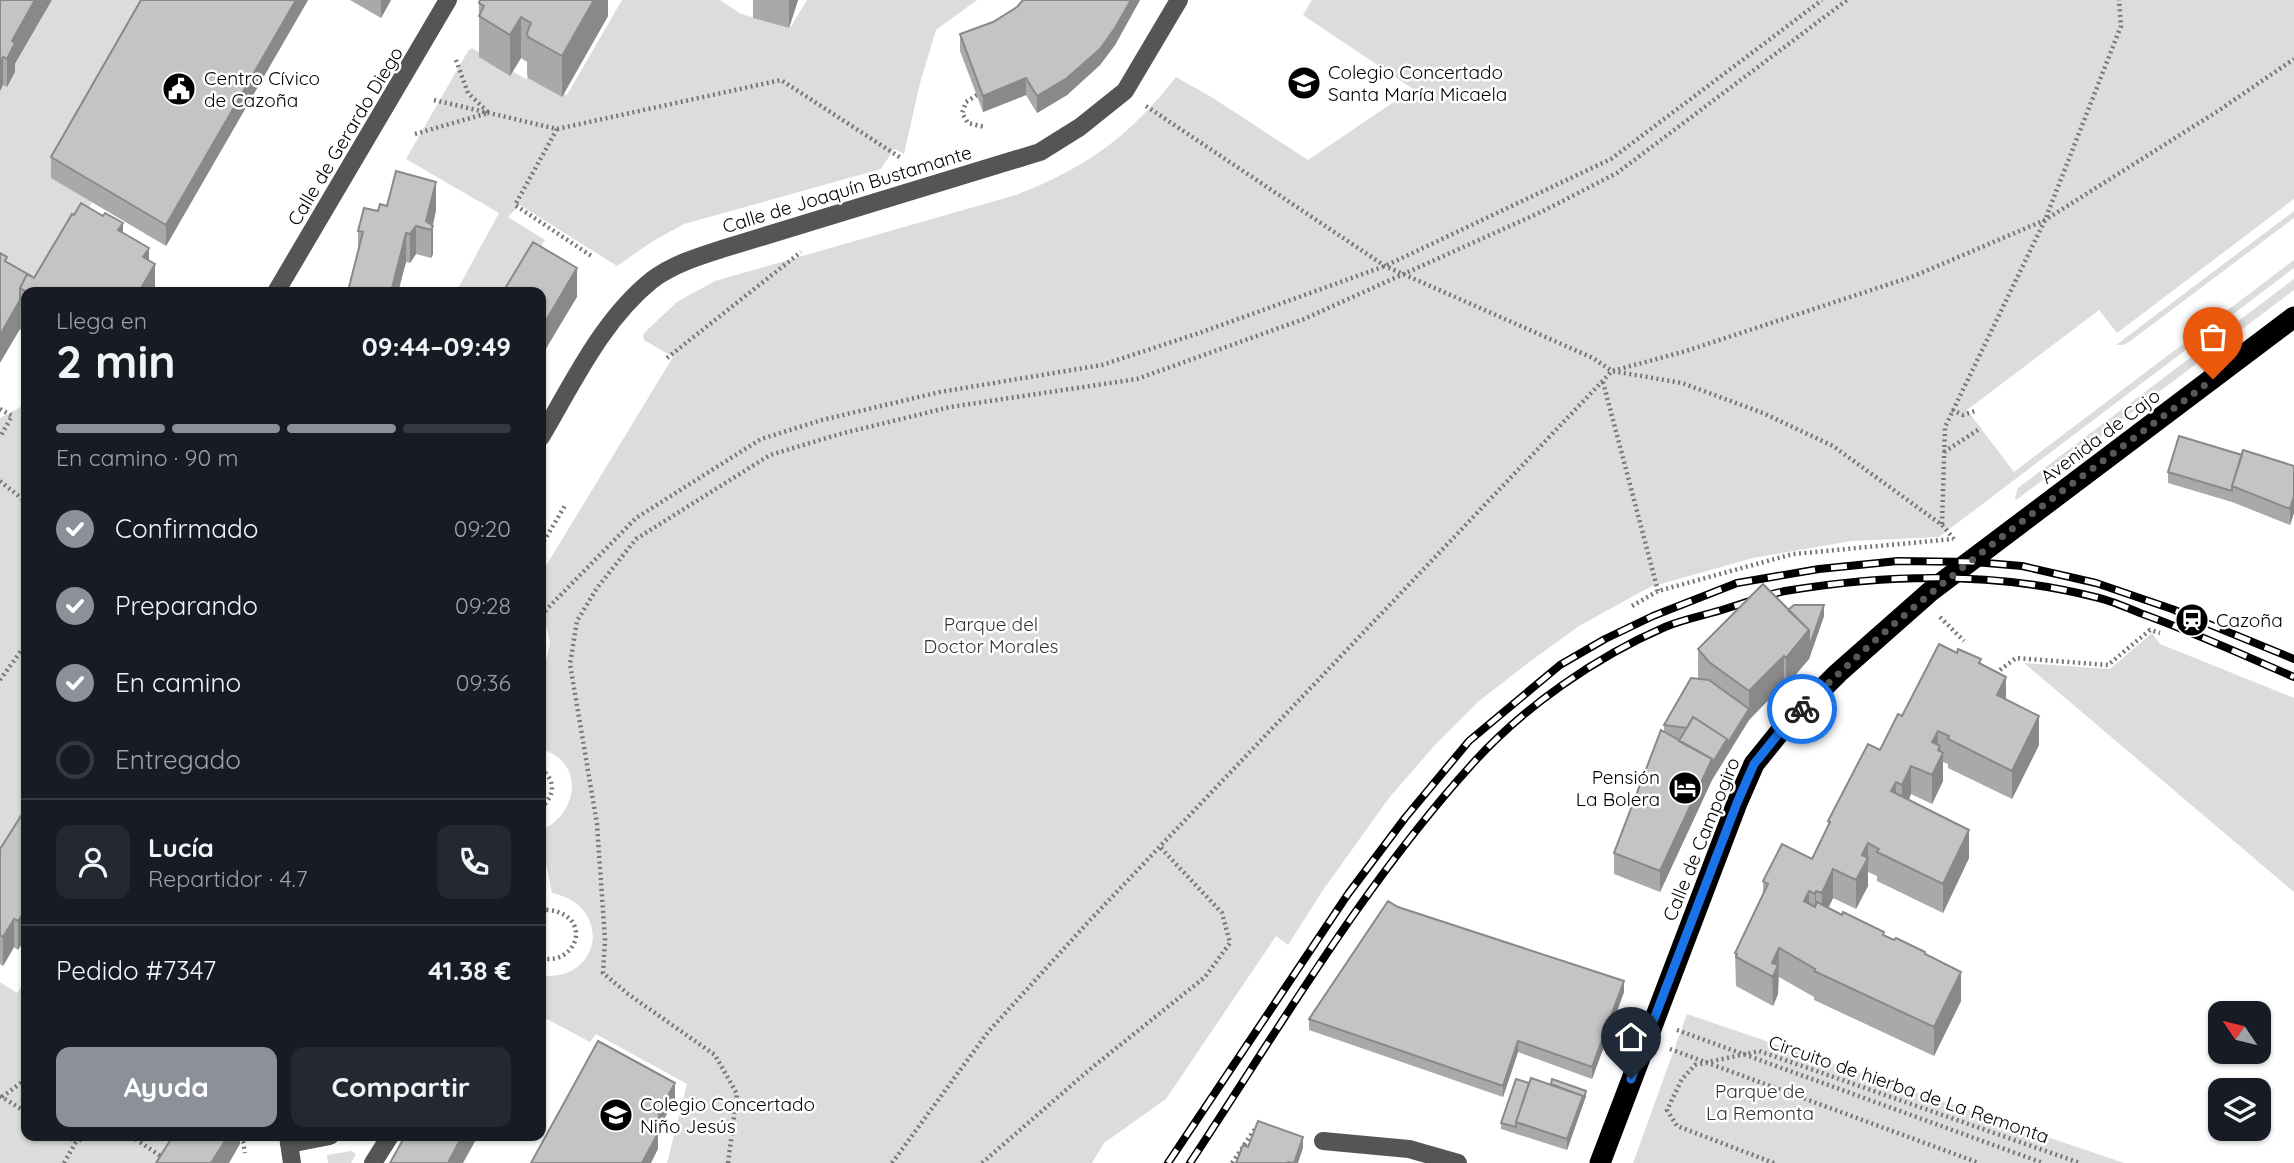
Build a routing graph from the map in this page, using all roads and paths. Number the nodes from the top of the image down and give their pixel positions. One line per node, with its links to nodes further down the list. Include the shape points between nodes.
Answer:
1 (448, 0): 21 (street, Calle de Gerardo Diego)
2 (1179, 0): 30 (street, Calle de Joaquín Bustamante, via 1125,92 1040,152 688,260 653,280 612,319)
3 (1822, 0): 19 (path, via 1611,159)
4 (1847, 0): 20 (path, via 1617,173)
5 (2119, 0): 16 (path, via 2121,26)
6 (2294, 59): 16 (path)
7 (456, 61): 11 (path, via 468,93)
8 (977, 96): 12 (path, via 966,102 962,113 968,123)
9 (434, 100): 11 (path)
10 (1146, 106): 19 (path)
11 (489, 113): 13 (path); 14 (path)
12 (985, 127)
13 (556, 129): 15 (path, via 781,79); 18 (path, via 515,205)
14 (415, 134)
15 (901, 158)
16 (2045, 220): 24 (path, via 1914,276); 27 (path)
17 (803, 251): 23 (path)
18 (593, 257)
19 (1385, 266): 20 (path); 41 (path, via 1101,365 940,392 761,439 636,518)
20 (1404, 274): 24 (path); 70 (path, via 1304,319 1137,379 950,407 770,455 636,539 597,587 577,621 570,664 597,824 603,973 715,1055 737,1094)
21 (279, 287)
22 (2294, 317): 39 (highway, Avenida de Cajo)
23 (667, 358)
24 (1612, 371): 25 (path); 36 (path, via 1682,383 1763,413 1833,446)
25 (1603, 381): 38 (path); 49 (path)
26 (0, 409): 31 (path, via 12,416)
27 (1952, 410): 28 (path, via 1963,415); 32 (path, via 1945,427)
28 (1975, 411)
29 (1981, 428): 32 (path)
30 (546, 429)
31 (0, 437)
32 (1944, 452): 36 (path)
33 (0, 481): 34 (path)
34 (21, 498)
35 (566, 504): 37 (path)
36 (1942, 525): 38 (path, via 1954,539 1793,554)
37 (546, 538)
38 (1657, 591): 40 (path)
39 (1927, 594): 43 (path); 52 (highway, Calle de Campogiro, via 1838,673 1754,764)
40 (1632, 606)
41 (546, 610)
42 (2160, 633): 45 (path, via 2150,629 2108,665 2016,658)
43 (1964, 641)
44 (21, 651): 46 (path)
45 (2000, 670)
46 (0, 680)
47 (546, 773): 48 (path, via 553,787)
48 (546, 804)
49 (1160, 847): 71 (path, via 988,1032); 72 (path, via 1222,913 1230,943 1205,977)
50 (546, 910): 51 (path, via 560,912 577,932 576,943 564,956)
51 (546, 959)
52 (1649, 1031): 53 (path); 54 (path); 75 (highway, Calle de Campogiro)
53 (1743, 1054): 54 (path, Circuito de hierba de La Remonta); 78 (path); 79 (path, Circuito de hierba de La Remonta, via 1759,1051)
54 (1706, 1062): 76 (path, Circuito de hierba de La Remonta, via 1695,1065 1682,1079 1667,1110 1677,1126); 77 (path)
55 (21, 1083): 56 (path)
56 (1, 1097): 57 (path)
57 (21, 1109)
58 (1270, 1129): 73 (path, via 1257,1126)
59 (138, 1141): 66 (path)
60 (241, 1141): 65 (path)
61 (288, 1141): 68 (street)
62 (387, 1141): 69 (street)
63 (1323, 1141): 74 (street, via 1409,1149)
64 (76, 1142): 67 (path)
65 (245, 1153)
66 (167, 1161)
67 (64, 1163)
68 (292, 1163)
69 (373, 1163)
70 (728, 1163)
71 (892, 1163)
72 (982, 1163)
73 (1232, 1163)
74 (1458, 1163)
75 (1600, 1163)
76 (1774, 1163)
77 (1979, 1163)
78 (2043, 1163)
79 (2080, 1163)

